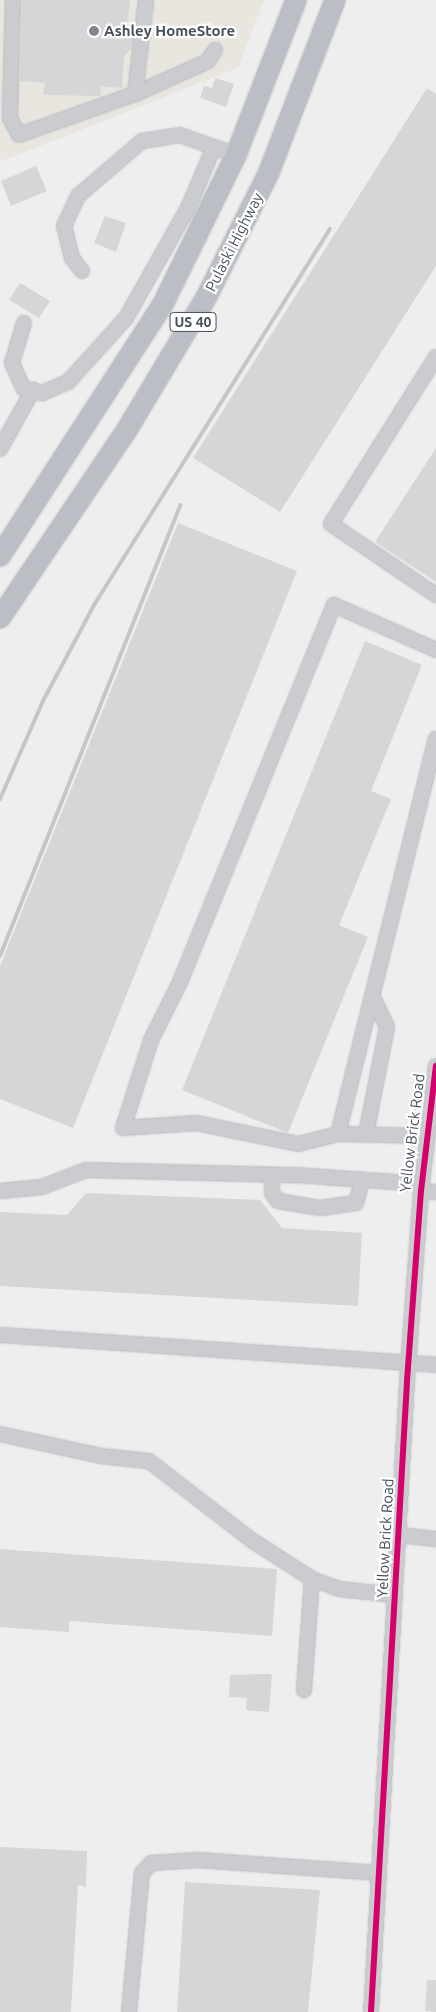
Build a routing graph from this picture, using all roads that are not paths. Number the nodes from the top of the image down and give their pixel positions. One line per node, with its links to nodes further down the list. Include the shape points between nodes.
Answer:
1 (12, 0): 6 (street, via 10,118 19,135)
2 (146, 0): 6 (street)
3 (296, 0): 8 (highway, US 40)
4 (335, 0): 16 (highway, Pulaski Highway / US 40, via 269,172 207,296 128,428)
5 (215, 50): 6 (street, via 208,61)
6 (135, 94)
7 (214, 147): 8 (street); 9 (street, via 180,135 142,142 78,196 64,226 72,258); 12 (street, via 188,208 126,318 68,382 42,393)
8 (236, 155): 14 (highway, US 40, via 186,260 125,369)
9 (82, 271)
10 (24, 323): 12 (street, via 12,363 23,388)
11 (436, 357): 15 (street, via 331,524)
12 (33, 390): 13 (street)
13 (0, 449)
14 (0, 556)
15 (436, 595)
16 (0, 618)
17 (436, 650): 21 (street, via 334,605 180,982 151,1040 123,1128 197,1123 298,1144)
18 (436, 739): 19 (street)
19 (374, 999): 21 (street); 22 (street, via 387,1027)
20 (436, 1066): 23 (street, Yellow Brick Road)
21 (338, 1134): 22 (street)
22 (366, 1134): 23 (street)
23 (430, 1134): 26 (street, Yellow Brick Road)
24 (272, 1175): 25 (street); 25 (street, via 272,1193 278,1201 320,1208 356,1204); 27 (street, via 86,1170 42,1187)
25 (362, 1180): 26 (street)
26 (421, 1188): 28 (street); 30 (street, Yellow Brick Road)
27 (0, 1191)
28 (436, 1192)
29 (0, 1335): 30 (street)
30 (408, 1364): 31 (street); 33 (street, Yellow Brick Road)
31 (436, 1365)
32 (0, 1434): 35 (street, via 101,1456 150,1461 253,1542)
33 (398, 1535): 34 (street); 36 (street, Yellow Brick Road)
34 (436, 1539)
35 (312, 1579): 36 (street, via 340,1589); 37 (street)
36 (394, 1594): 38 (street, Yellow Brick Road)
37 (304, 1690)
38 (378, 1873): 39 (street, via 208,1860 159,1859 151,1863 142,1873); 40 (street, Yellow Brick Road)
39 (129, 2012)
40 (371, 2012)

